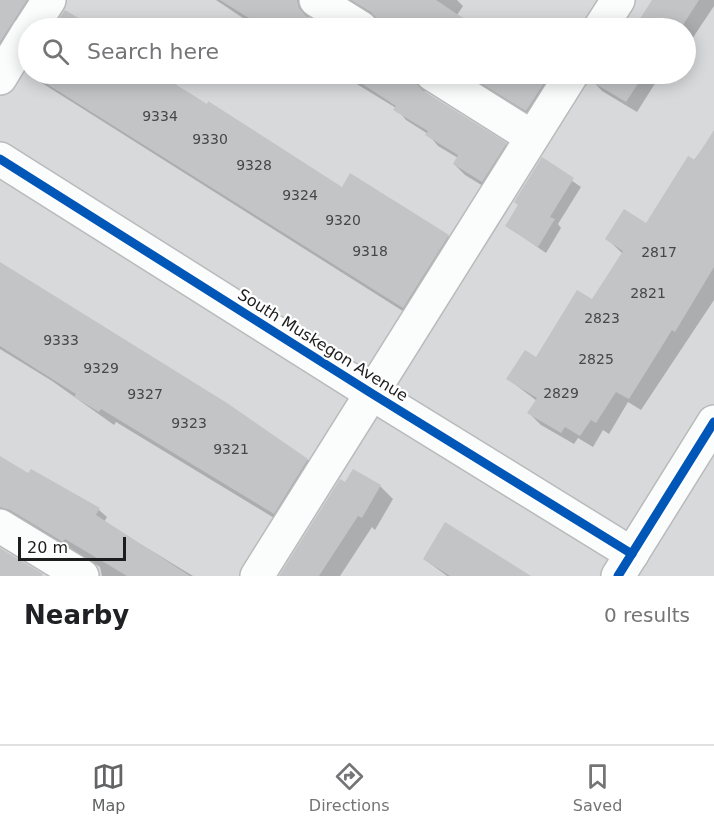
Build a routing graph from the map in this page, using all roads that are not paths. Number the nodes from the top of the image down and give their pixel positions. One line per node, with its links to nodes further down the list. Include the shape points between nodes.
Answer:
1 (49, 0): 4 (street)
2 (316, 0): 5 (street)
3 (618, 0): 6 (street)
4 (38, 18)
5 (345, 18)
6 (606, 18)
7 (18, 49): 8 (street)
8 (0, 78)
9 (448, 84): 11 (street)
10 (566, 84): 11 (street)
11 (532, 137): 13 (street)
12 (0, 159): 13 (street, South Muskegon Avenue)
13 (371, 393): 16 (street, South Muskegon Avenue); 18 (street)
14 (714, 422): 16 (street)
15 (0, 526): 17 (street)
16 (625, 565)
17 (82, 576)
18 (257, 576)

